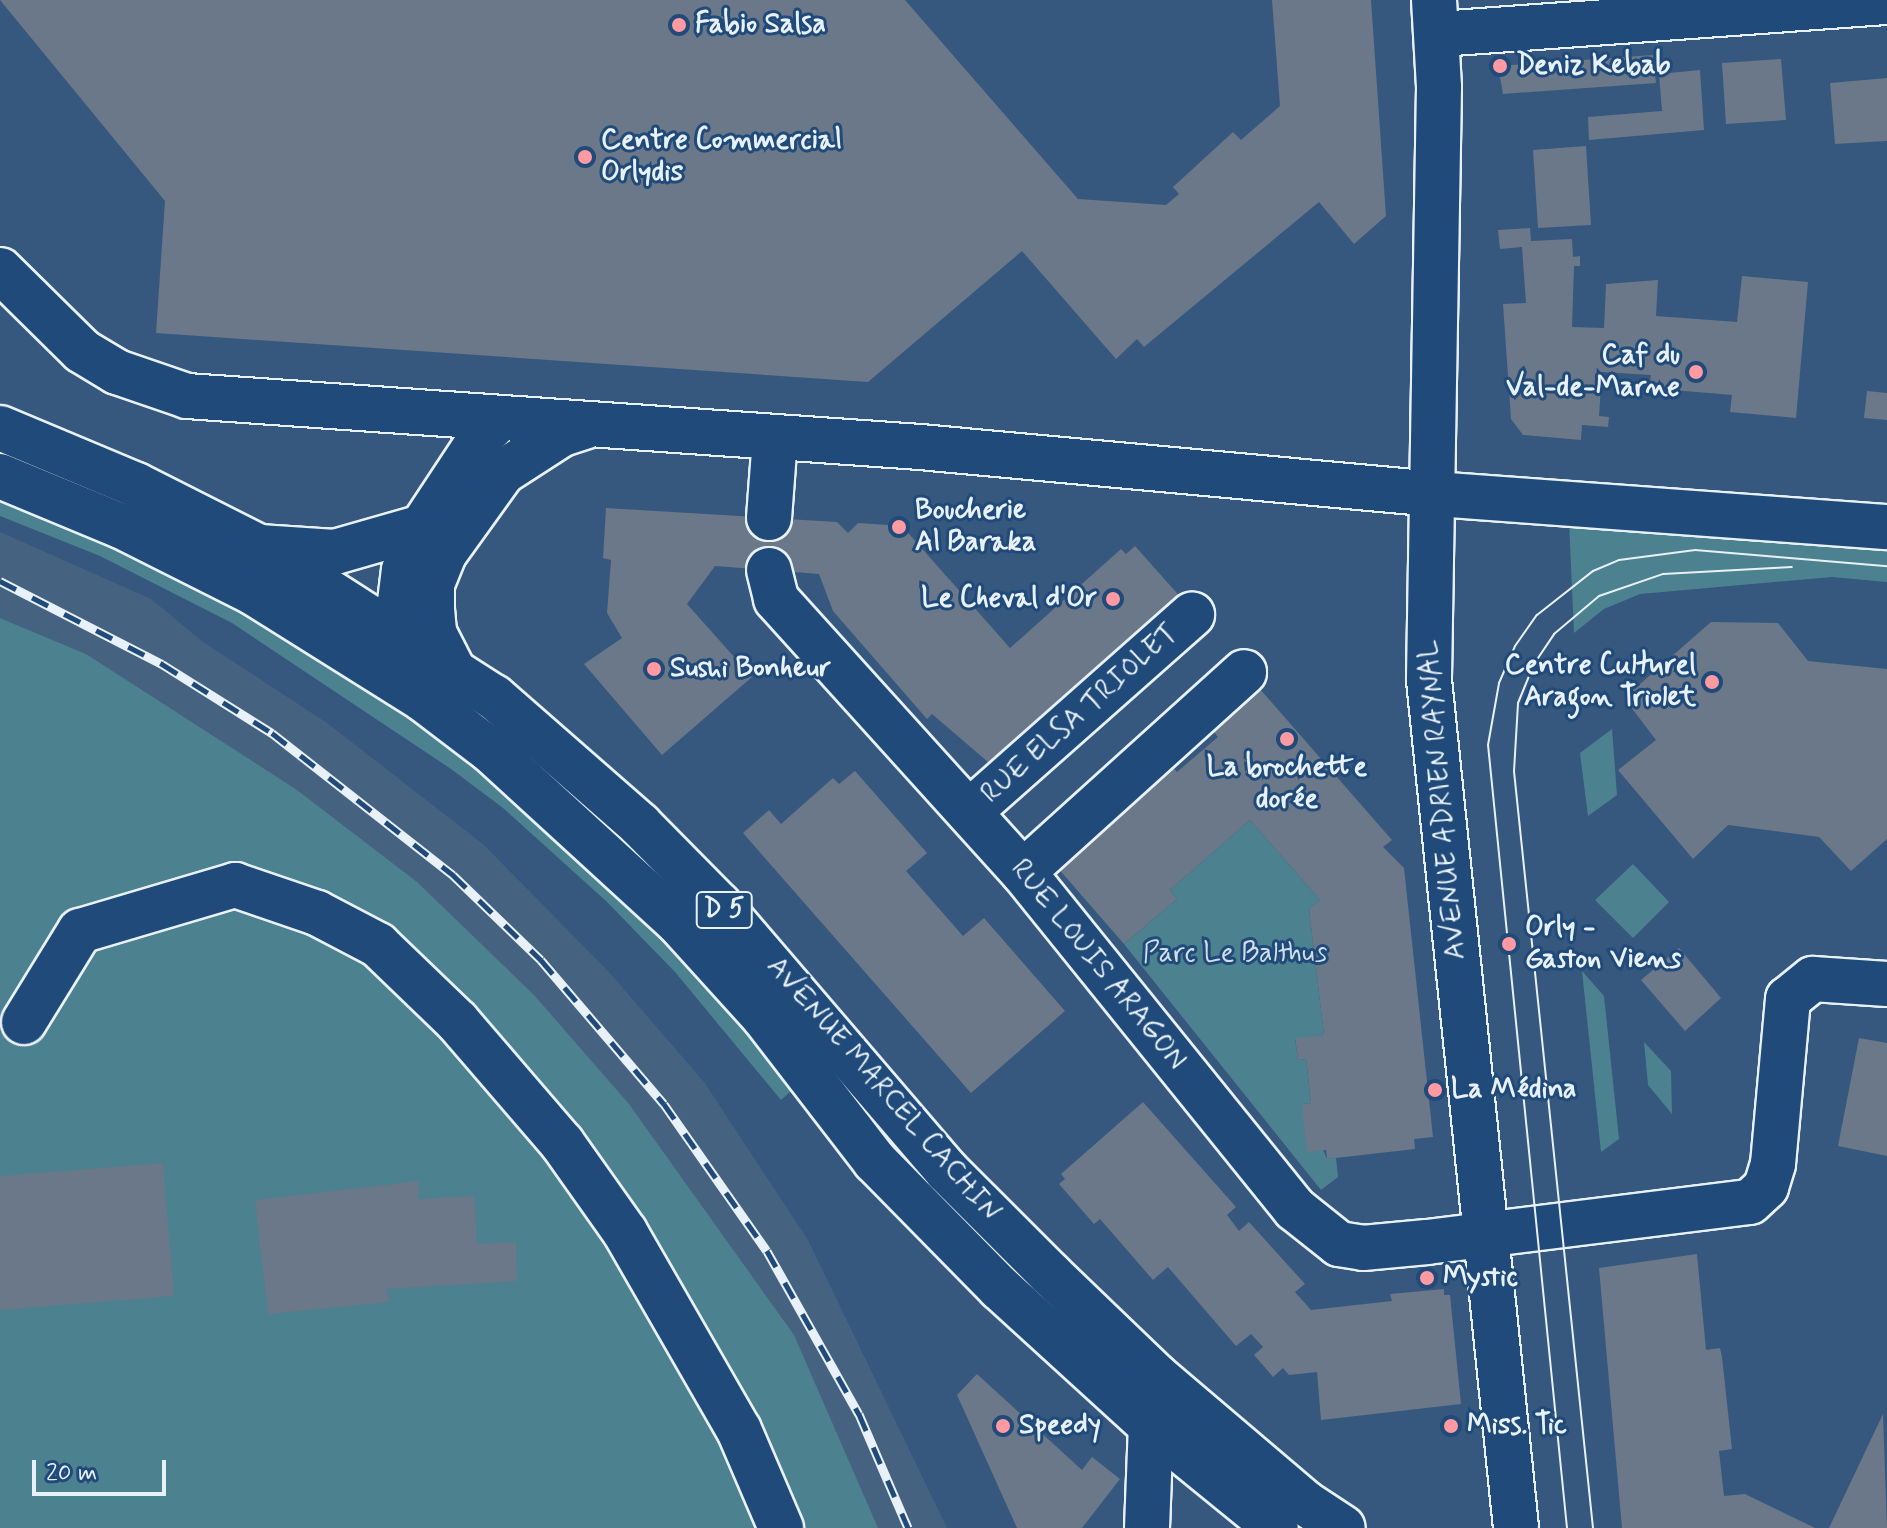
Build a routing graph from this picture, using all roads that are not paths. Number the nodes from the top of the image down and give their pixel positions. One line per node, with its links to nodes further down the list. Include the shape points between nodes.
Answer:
1 (1887, 2): 2 (street)
2 (1437, 17): 9 (street, AVENUE ADRIEN RAYNAL)
3 (4, 280): 4 (street, via 82,351 117,372 187,396)
4 (500, 418): 5 (street); 11 (street, via 482,436)
5 (587, 426): 7 (street); 17 (street, via 562,434 503,472 444,554 432,584 432,607 434,632)
6 (0, 428): 13 (street, AVENUE MARCEL CACHIN / D 5, via 136,485)
7 (775, 438): 9 (street, via 1117,463); 10 (street)
8 (0, 476): 19 (street, AVENUE MARCEL CACHIN / D 5, via 209,569)
9 (1435, 494): 12 (street); 24 (street, AVENUE ADRIEN RAYNAL, via 1429,629 1432,725)
10 (769, 518)
11 (422, 527): 13 (street, via 335,552); 16 (street, via 404,570)
12 (1887, 527)
13 (259, 547): 16 (street, AVENUE MARCEL CACHIN / D 5)
14 (769, 570): 20 (street, RUE LOUIS ARAGON, via 776,599)
15 (1192, 615): 20 (street, RUE ELSA TRIOLET)
16 (399, 632): 17 (street, AVENUE MARCEL CACHIN / D 5); 19 (street)
17 (451, 666): 30 (street, AVENUE MARCEL CACHIN / D 5, via 554,747 709,895 794,987 947,1171 1050,1274 1156,1376 1305,1503)
18 (1244, 672): 21 (street)
19 (409, 690): 25 (street, AVENUE MARCEL CACHIN / D 5, via 541,792 678,922 764,1017 875,1161 1000,1288)
20 (969, 812): 21 (street, RUE LOUIS ARAGON)
21 (1023, 872): 24 (street, RUE LOUIS ARAGON, via 1319,1232 1339,1244 1363,1248)
22 (1887, 984): 24 (street, RUE LOUIS ARAGON, via 1813,979 1804,981 1788,999 1773,1164 1766,1187 1750,1202)
23 (24, 1022): 27 (street, via 80,931 235,885 317,913 378,945 466,1032 562,1143 625,1232 739,1430)
24 (1486, 1234): 26 (street, AVENUE ADRIEN RAYNAL)
25 (1151, 1426): 28 (street); 29 (street, AVENUE MARCEL CACHIN / D 5)
26 (1508, 1519)
27 (781, 1528)
28 (1147, 1528)
29 (1276, 1528)
30 (1343, 1528)

